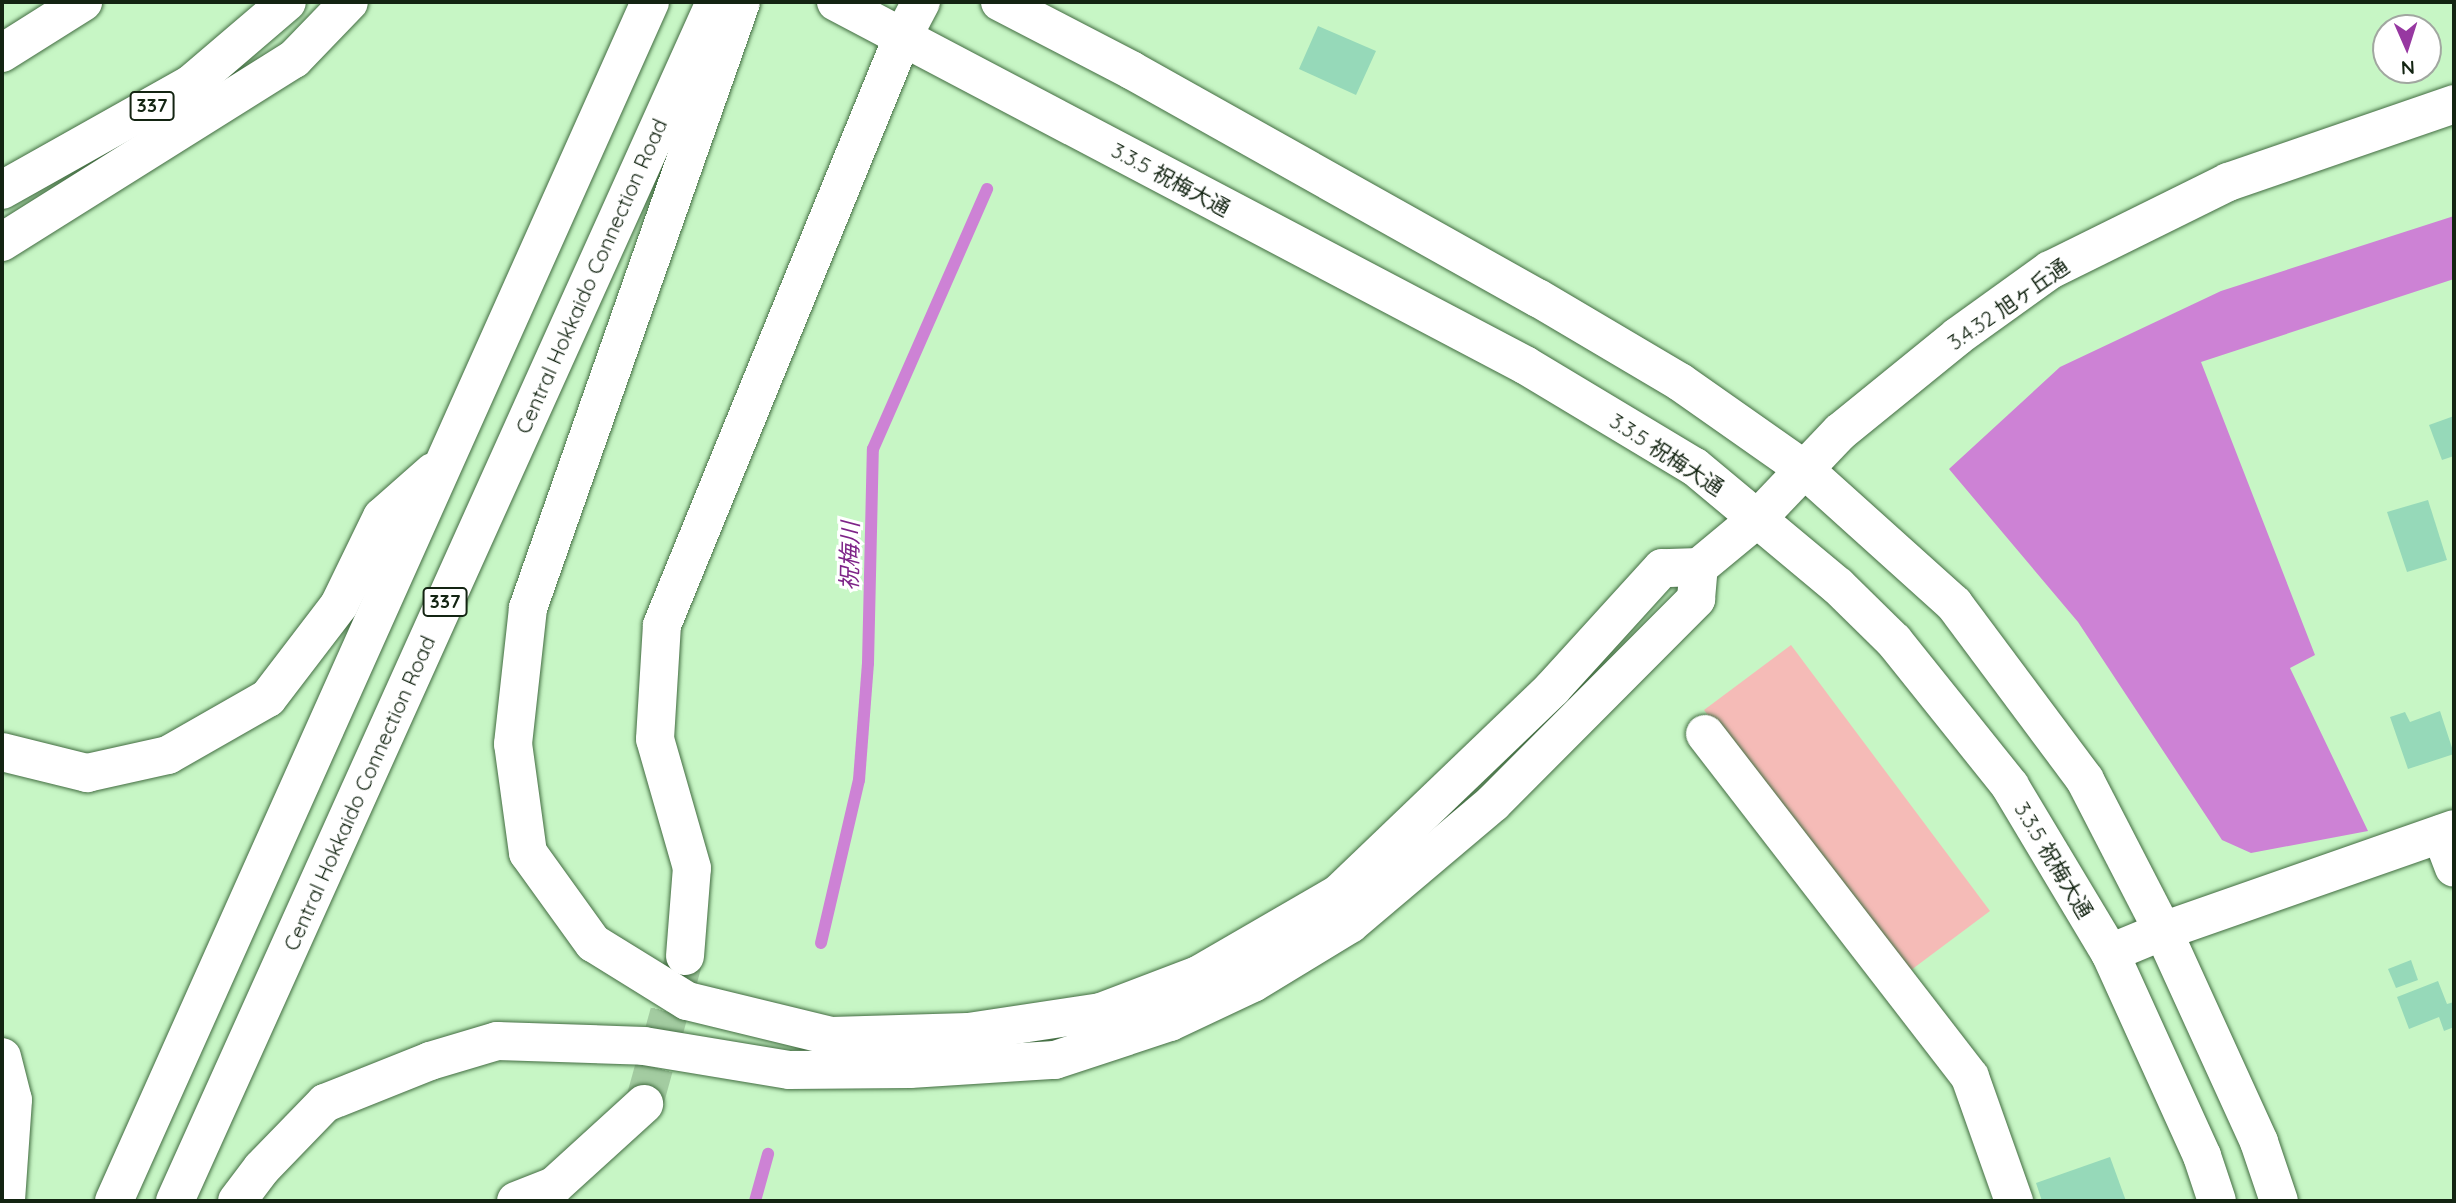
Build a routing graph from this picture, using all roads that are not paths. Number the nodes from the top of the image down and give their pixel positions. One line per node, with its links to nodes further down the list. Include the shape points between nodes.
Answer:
1 (83, 2): 10 (main road)
2 (287, 2): 12 (main road, 337, via 191,84)
3 (349, 2): 13 (main road, 337, via 293,59)
4 (650, 2): 14 (main road, 337)
5 (835, 2): 9 (main road, 3.3.5 祝梅大通)
6 (921, 2): 9 (main road)
7 (1000, 2): 15 (main road, via 1131,69 1538,298 1680,382)
8 (731, 5): 17 (main road, via 528,608 513,744 528,853 593,943 687,1001 831,1036 968,1032 1101,1012 1198,975 1338,894 1552,689 1662,568); 28 (main road, Central Hokkaido Connection Road / 337)
9 (902, 38): 16 (main road, 3.3.5 祝梅大通, via 1525,365 1695,467); 23 (main road, via 662,625 655,739 692,868)
10 (2, 53)
11 (2454, 104): 15 (main road, 3.4.32 旭ヶ丘通, via 2228,182 2050,270 1958,336 1840,432)
12 (2, 190)
13 (2, 242)
14 (443, 463): 19 (main road, 337, via 382,517 339,605 268,698 168,755 87,773); 27 (main road, 337)
15 (1804, 469): 16 (main road, 3.4.32 旭ヶ丘通); 21 (main road, via 1954,604 2085,780)
16 (1758, 518): 17 (main road, 3.4.32 旭ヶ丘通); 22 (main road, 3.3.5 祝梅大通, via 1894,640 2010,786)
17 (1699, 567): 29 (main road, via 1696,599 1483,811 1350,924 1252,983 1170,1022 1055,1060 910,1069 789,1070 644,1046 497,1041 430,1061 325,1103)
18 (1705, 734): 31 (main road, via 1970,1077)
19 (2, 752)
20 (2450, 844): 21 (main road)
21 (2163, 931): 22 (main road); 33 (main road, via 2259,1142)
22 (2110, 953): 32 (main road, 3.3.5 祝梅大通, via 2202,1156)
23 (685, 956)
24 (2, 1057): 26 (main road, via 13,1100)
25 (644, 1104): 30 (main road, via 554,1186)
26 (6, 1201)
27 (114, 1201)
28 (175, 1201)
29 (237, 1201)
30 (516, 1201)
31 (2014, 1201)
32 (2217, 1201)
33 (2279, 1201)

